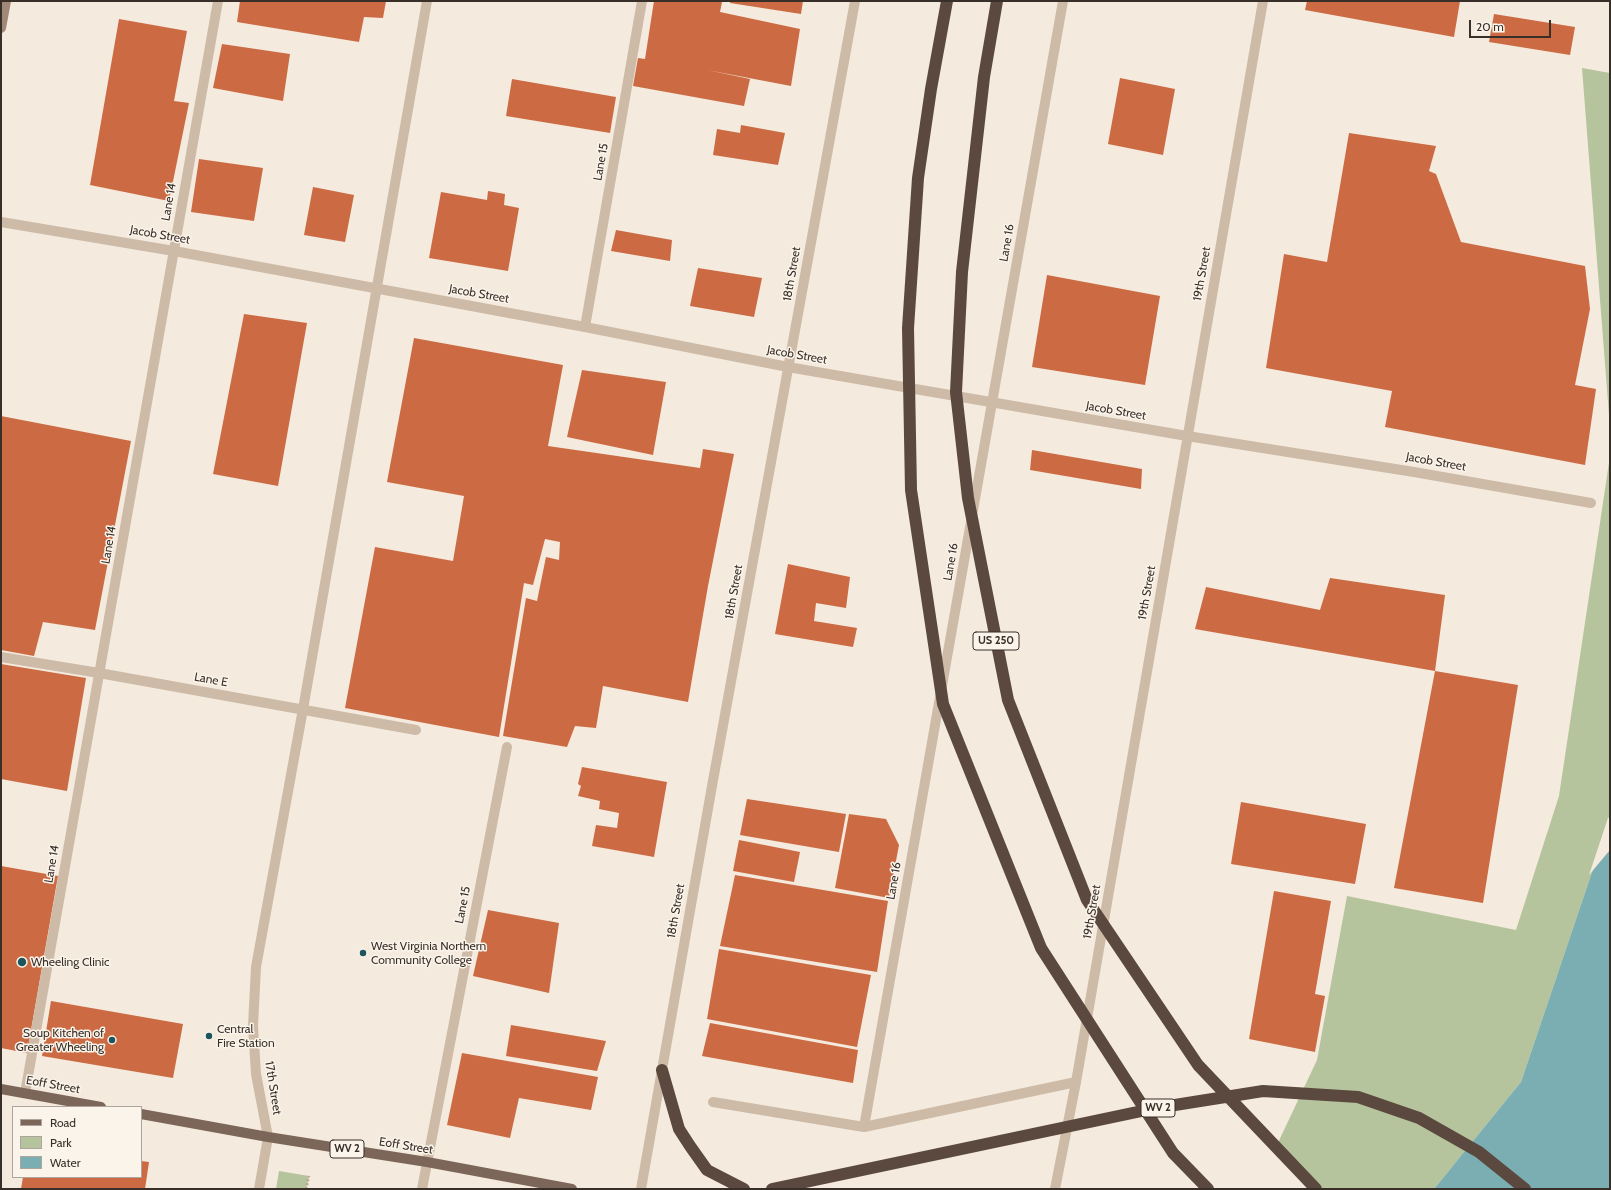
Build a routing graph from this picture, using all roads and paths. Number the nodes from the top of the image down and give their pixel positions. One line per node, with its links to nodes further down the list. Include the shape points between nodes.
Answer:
1 (6, 1): 10 (main road)
2 (218, 1): 12 (street, Lane 14)
3 (427, 1): 13 (street, 17th Street)
4 (642, 1): 14 (street, Lane 15)
5 (855, 1): 15 (street, 18th Street)
6 (947, 1): 43 (highway, bridge, via 918,178 908,328 911,490 943,704 1041,948 1173,1153)
7 (997, 1): 44 (highway, US 250, bridge, via 984,76 962,272 956,392 968,498 1008,700 1087,900 1198,1065)
8 (1063, 1): 16 (street, Lane 16)
9 (1263, 1): 17 (street, 19th Street)
10 (1, 28)
11 (1, 222): 12 (street, Jacob Street)
12 (174, 251): 13 (street, Jacob Street); 20 (street, Lane 14)
13 (377, 288): 14 (street, Jacob Street); 21 (street, 17th Street)
14 (585, 327): 15 (street, Jacob Street)
15 (788, 367): 16 (street, Jacob Street); 24 (street, 18th Street)
16 (992, 402): 17 (street, Jacob Street); 31 (street, Lane 16)
17 (1187, 436): 18 (street, Jacob Street); 25 (street, 19th Street)
18 (1591, 503)
19 (1, 657): 20 (street, Lane E)
20 (99, 673): 21 (street, Lane E); 27 (street, Lane 14)
21 (303, 710): 22 (street, Lane E); 32 (street, 17th Street, via 256,967 253,1026 256,1074)
22 (416, 730)
23 (507, 747): 33 (street, Lane 15)
24 (662, 1070): 39 (street, 18th Street); 40 (highway, via 678,1129 707,1170)
25 (1076, 1082): 31 (street); 42 (street, 19th Street)
26 (1, 1088): 27 (main road, Eoff Street)
27 (25, 1093): 29 (main road, Eoff Street)
28 (713, 1102): 31 (street)
29 (96, 1106)
30 (142, 1114): 32 (main road, Eoff Street / WV 2)
31 (864, 1127)
32 (268, 1137): 33 (main road, Eoff Street / WV 2); 35 (street, 17th Street)
33 (426, 1162): 37 (street, Lane 15); 38 (main road, Eoff Street / WV 2)
34 (309, 1176): 36 (path)
35 (259, 1189)
36 (306, 1189)
37 (422, 1189)
38 (572, 1189)
39 (641, 1189)
40 (744, 1189)
41 (772, 1189): 45 (highway, WV 2, bridge, via 1156,1108 1263,1091 1358,1097 1419,1118 1479,1152)
42 (1055, 1189)
43 (1208, 1189)
44 (1316, 1189)
45 (1525, 1189)

